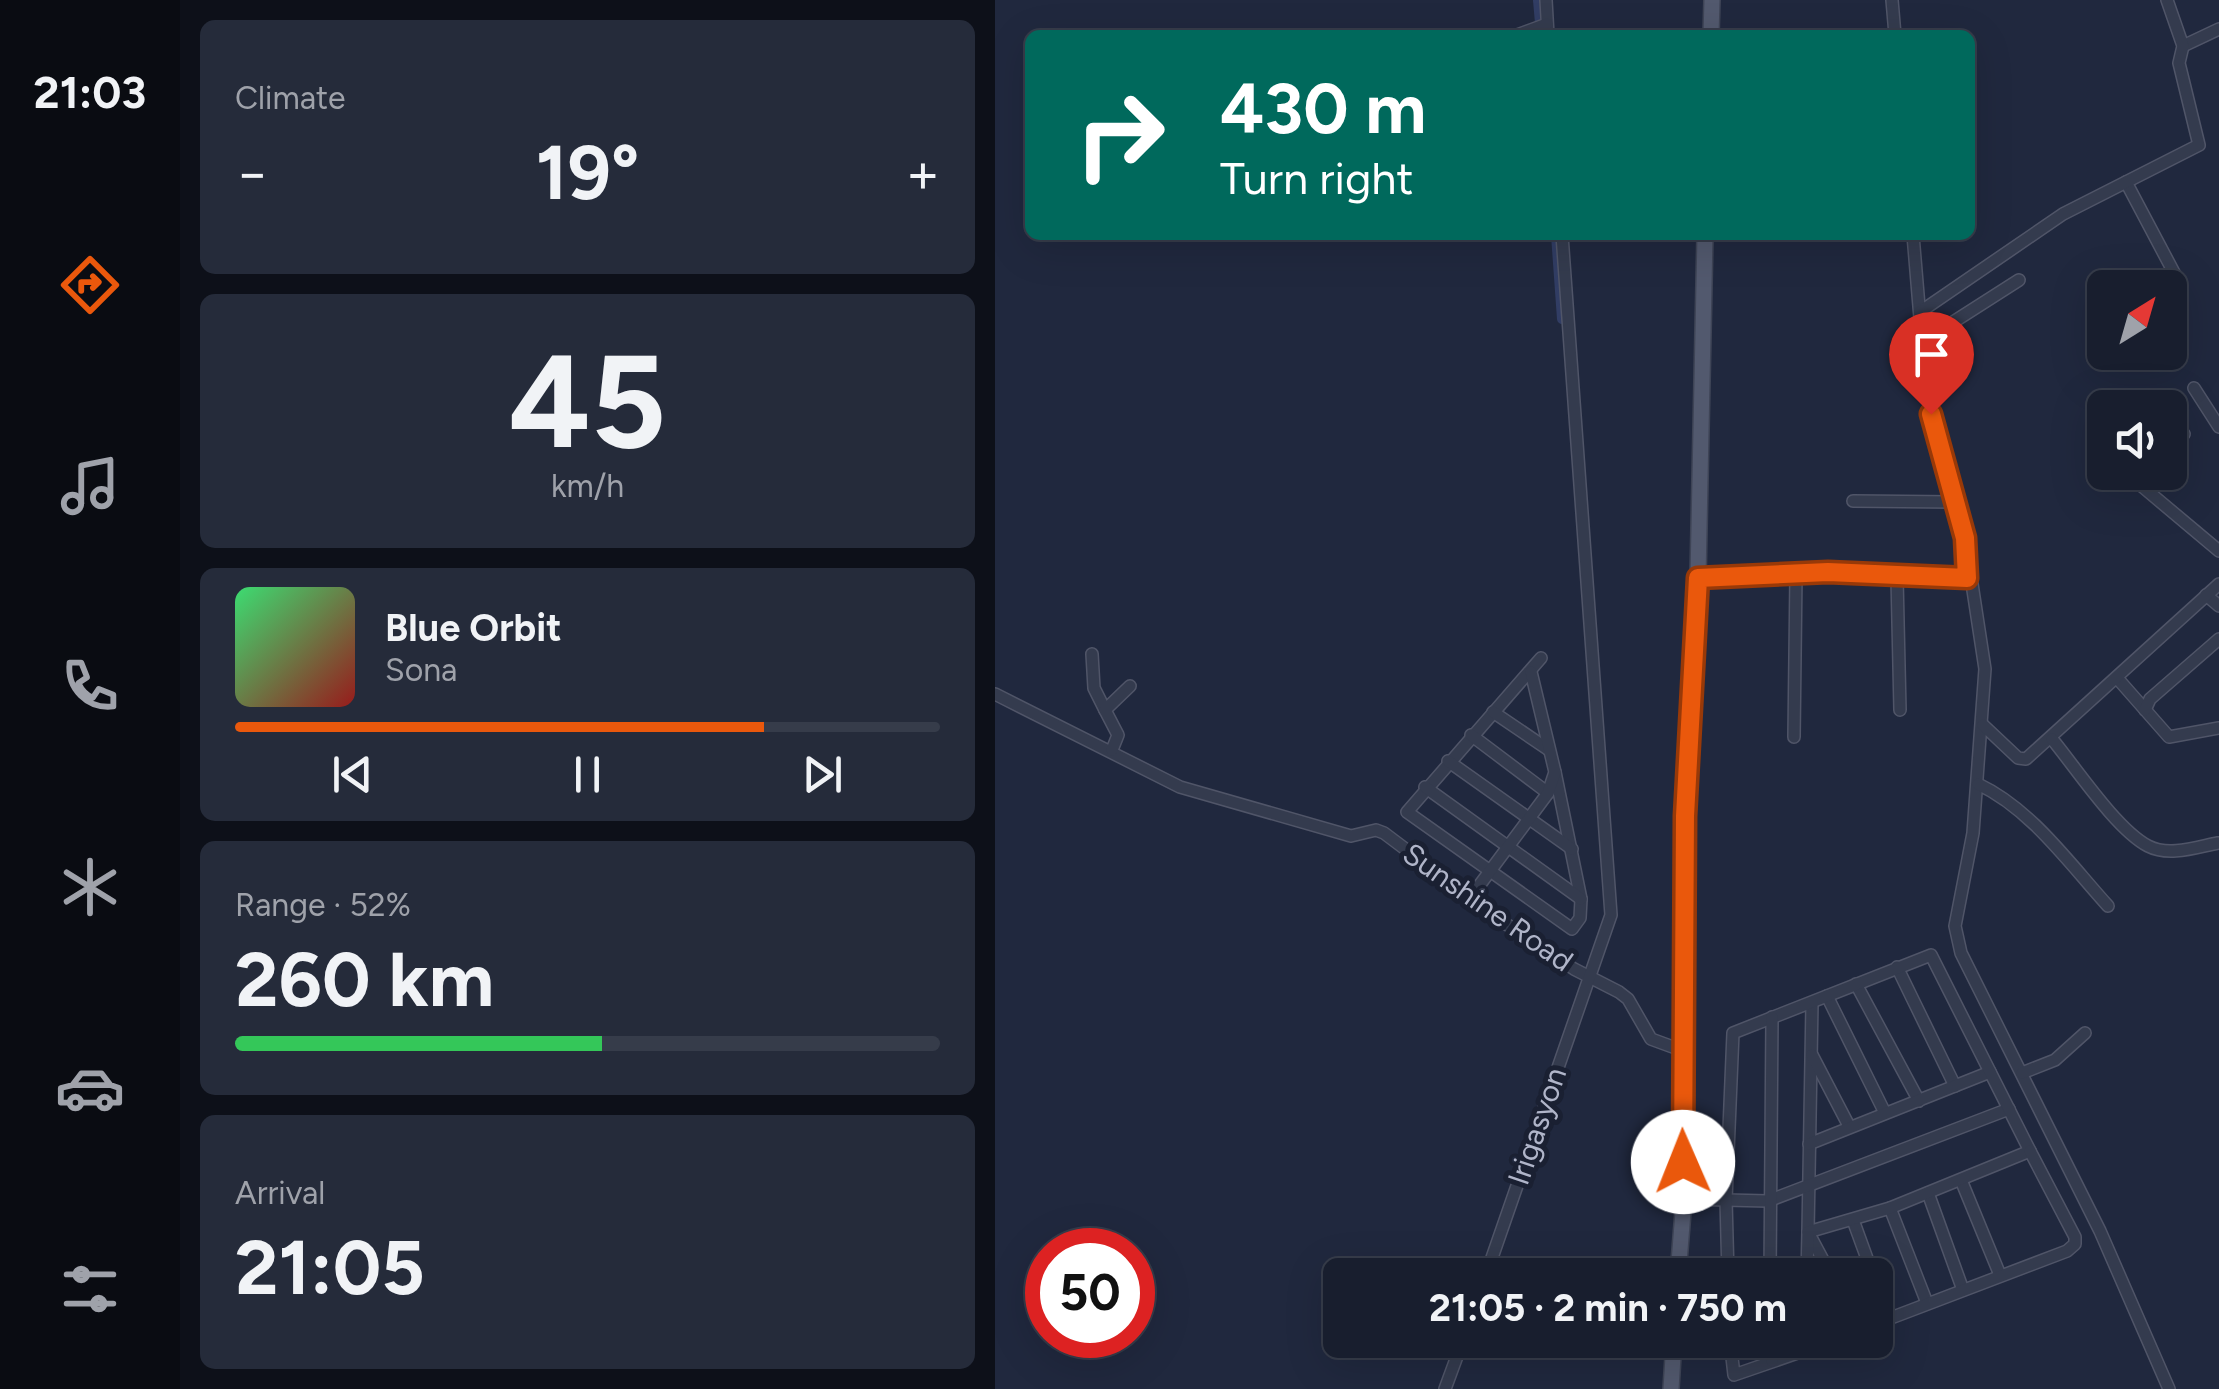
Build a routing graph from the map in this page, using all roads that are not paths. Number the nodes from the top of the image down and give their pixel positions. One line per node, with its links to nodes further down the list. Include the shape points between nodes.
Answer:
1 (1546, 0): 5 (street)
2 (1712, 0): 7 (main road)
3 (1892, 0): 8 (street)
4 (2167, 0): 9 (street)
5 (1546, 28)
6 (2219, 29): 9 (street)
7 (1711, 30)
8 (1895, 30)
9 (2183, 46): 10 (street, via 2179,62 2199,145)
10 (2126, 182): 14 (street); 16 (street, via 2063,214)
11 (1561, 240): 63 (street, Irigasyon, via 1610,871 1611,915)
12 (1705, 240): 25 (main road)
13 (1913, 240): 16 (street)
14 (2172, 270)
15 (2019, 280): 17 (street)
16 (1920, 312): 17 (street)
17 (1923, 342): 22 (street, via 1926,390)
18 (2194, 388): 19 (street)
19 (2219, 427)
20 (2146, 490): 23 (street)
21 (1853, 502): 22 (street)
22 (1953, 502): 27 (street)
23 (2219, 551)
24 (1796, 575): 25 (street); 26 (street); 45 (street)
25 (1698, 578): 69 (main road)
26 (1897, 578): 27 (street); 39 (street)
27 (1967, 578): 42 (street, via 1985,670)
28 (2219, 584): 29 (street)
29 (2206, 595): 30 (street); 35 (street)
30 (2219, 606)
31 (2219, 639): 40 (street, via 2149,699)
32 (1092, 654): 38 (street, via 1094,688)
33 (1541, 658): 34 (street)
34 (1531, 672): 41 (street); 48 (street)
35 (2118, 679): 40 (street); 46 (street)
36 (1130, 686): 38 (street)
37 (995, 694): 47 (street, Sunshine Road)
38 (1105, 710): 47 (street, via 1117,735)
39 (1900, 710)
40 (2145, 710): 43 (street, via 2173,738)
41 (1493, 712): 44 (street); 48 (street)
42 (1983, 725): 46 (street, via 2022,760); 51 (street)
43 (2219, 728)
44 (1471, 735): 49 (street); 53 (street)
45 (1795, 737)
46 (2052, 739): 55 (street, via 2149,847 2176,851)
47 (1112, 750): 59 (street, Sunshine Road, via 1180,787 1351,836 1384,833)
48 (1549, 750): 50 (street)
49 (1448, 761): 52 (street); 54 (street)
50 (1555, 772): 53 (street); 57 (street)
51 (1978, 784): 61 (street, via 2002,795); 72 (street, via 1955,926 1961,953)
52 (1425, 787): 56 (street); 58 (street, via 1408,814)
53 (1548, 794): 54 (street)
54 (1529, 820): 56 (street); 57 (street)
55 (2218, 842)
56 (1509, 846): 58 (street); 60 (street)
57 (1571, 849): 60 (street)
58 (1489, 872): 59 (street); 60 (street, via 1571,930)
59 (1470, 898): 63 (street, Sunshine Road)
60 (1581, 899)
61 (2108, 906)
62 (1897, 967): 64 (street); 71 (street, via 1931,955); 73 (street)
63 (1588, 976): 69 (street, Sunshine Road, via 1628,999 1651,1039); 89 (street, Irigasyon)
64 (1857, 984): 65 (street); 74 (street)
65 (1827, 996): 66 (street); 76 (street)
66 (1812, 1002): 67 (street); 70 (street)
67 (1772, 1017): 84 (street, via 1739,1030 1730,1042); 85 (street)
68 (2085, 1033): 72 (street, via 2055,1060)
69 (1681, 1050): 83 (main road)
70 (1811, 1051): 77 (street); 78 (street)
71 (1991, 1072): 73 (street); 75 (street)
72 (2022, 1073): 106 (street, via 2122,1278)
73 (1955, 1086): 74 (street)
74 (1919, 1101): 76 (street)
75 (2009, 1109): 79 (street); 81 (street)
76 (1885, 1114): 77 (street)
77 (1849, 1126): 78 (street)
78 (1809, 1144): 81 (street)
79 (2030, 1151): 80 (street); 96 (street, via 2075,1244)
80 (1961, 1180): 82 (street); 96 (street)
81 (1808, 1188): 85 (street); 88 (street)
82 (1928, 1193): 86 (street); 97 (street)
83 (1683, 1198): 84 (street); 90 (main road)
84 (1726, 1200): 85 (street); 91 (street)
85 (1769, 1201): 92 (street)
86 (1890, 1208): 87 (street); 98 (street)
87 (1853, 1220): 88 (street); 95 (street)
88 (1808, 1232): 93 (street); 94 (street)
89 (1492, 1258)
90 (1679, 1258)
91 (1728, 1258)
92 (1770, 1258)
93 (1807, 1258)
94 (1822, 1258)
95 (1867, 1258)
96 (2000, 1275): 97 (street)
97 (1963, 1290): 98 (street)
98 (1927, 1302): 99 (street)
99 (1893, 1316)
100 (1456, 1358): 107 (street)
101 (1673, 1358): 108 (main road)
102 (1731, 1358): 105 (street, via 1732,1374)
103 (1772, 1358): 105 (street)
104 (1778, 1358): 105 (street)
105 (1772, 1361)
106 (2163, 1388)
107 (1445, 1389)
108 (1671, 1389)

